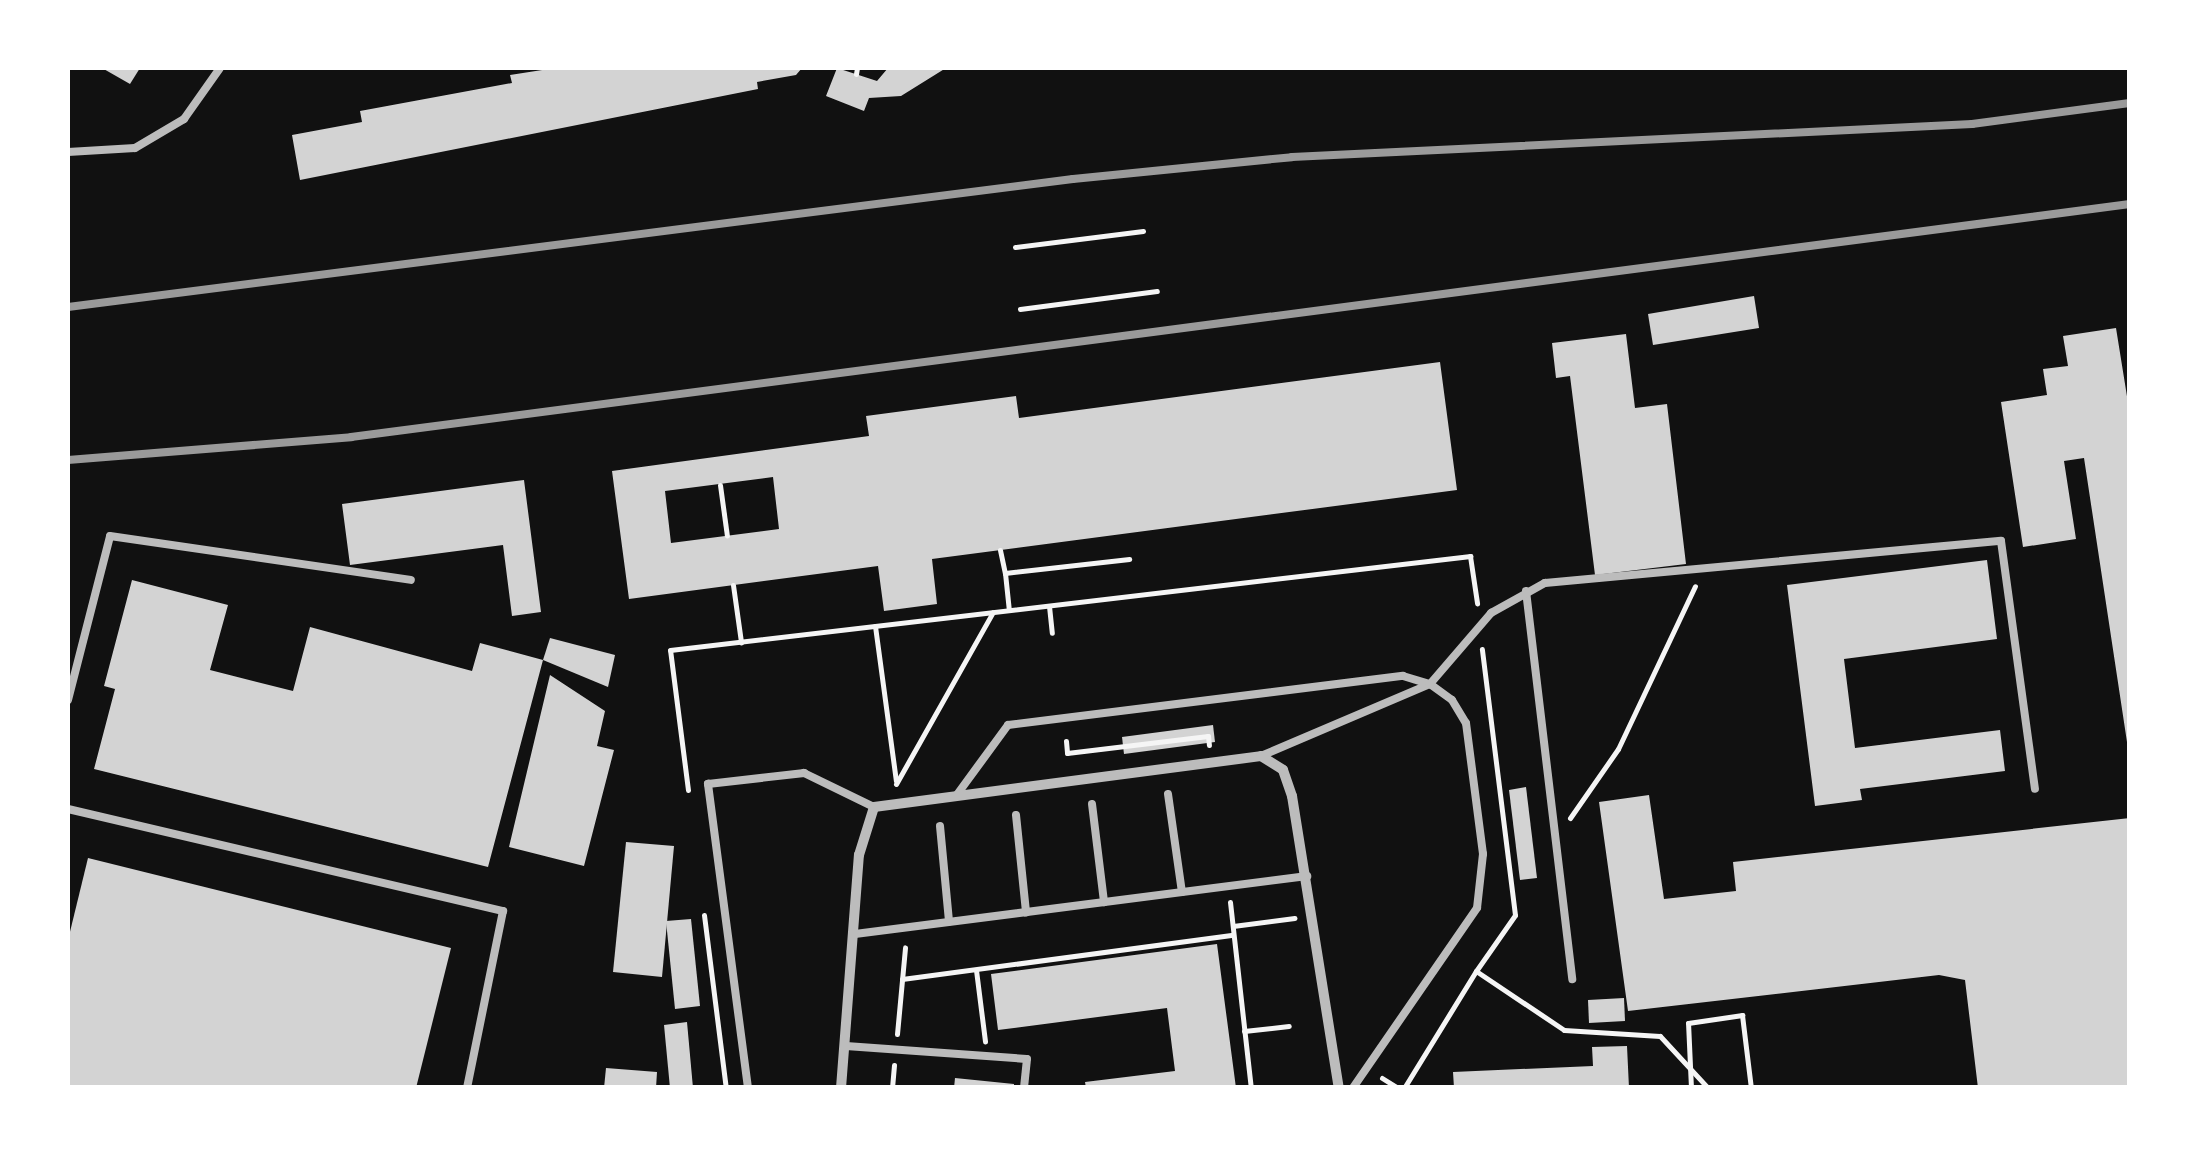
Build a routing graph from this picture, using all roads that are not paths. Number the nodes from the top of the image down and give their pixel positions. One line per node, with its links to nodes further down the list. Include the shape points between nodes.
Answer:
1 (220, 68): 2 (lane, via 184,119 135,148)
2 (68, 152)
3 (411, 580): 6 (lane, via 110,536)
4 (1526, 591): 5 (lane, via 1480,624); 8 (lane, via 1544,582 2001,541); 22 (lane)
5 (1430, 684): 7 (lane); 10 (lane, via 1402,676 1008,725); 29 (lane, via 1466,722 1483,854 1477,908)
6 (68, 700)
7 (1261, 756): 10 (street); 16 (street, via 1288,782)
8 (2035, 789)
9 (1168, 794): 17 (lane)
10 (956, 796): 12 (street)
11 (1092, 804): 18 (lane)
12 (874, 807): 21 (street, via 860,854); 25 (lane, via 804,773 708,784)
13 (68, 809): 24 (lane, via 503,911)
14 (1016, 815): 19 (lane)
15 (940, 826): 20 (lane)
16 (1307, 876): 17 (lane); 28 (street)
17 (1182, 892): 18 (lane)
18 (1104, 902): 19 (lane)
19 (1026, 912): 20 (lane)
20 (949, 922): 21 (lane)
21 (855, 934): 23 (street)
22 (1572, 979)
23 (846, 1046): 26 (street); 27 (lane, via 1027,1059)
24 (467, 1088)
25 (748, 1088)
26 (841, 1088)
27 (1024, 1088)
28 (1339, 1088)
29 (1353, 1088)

